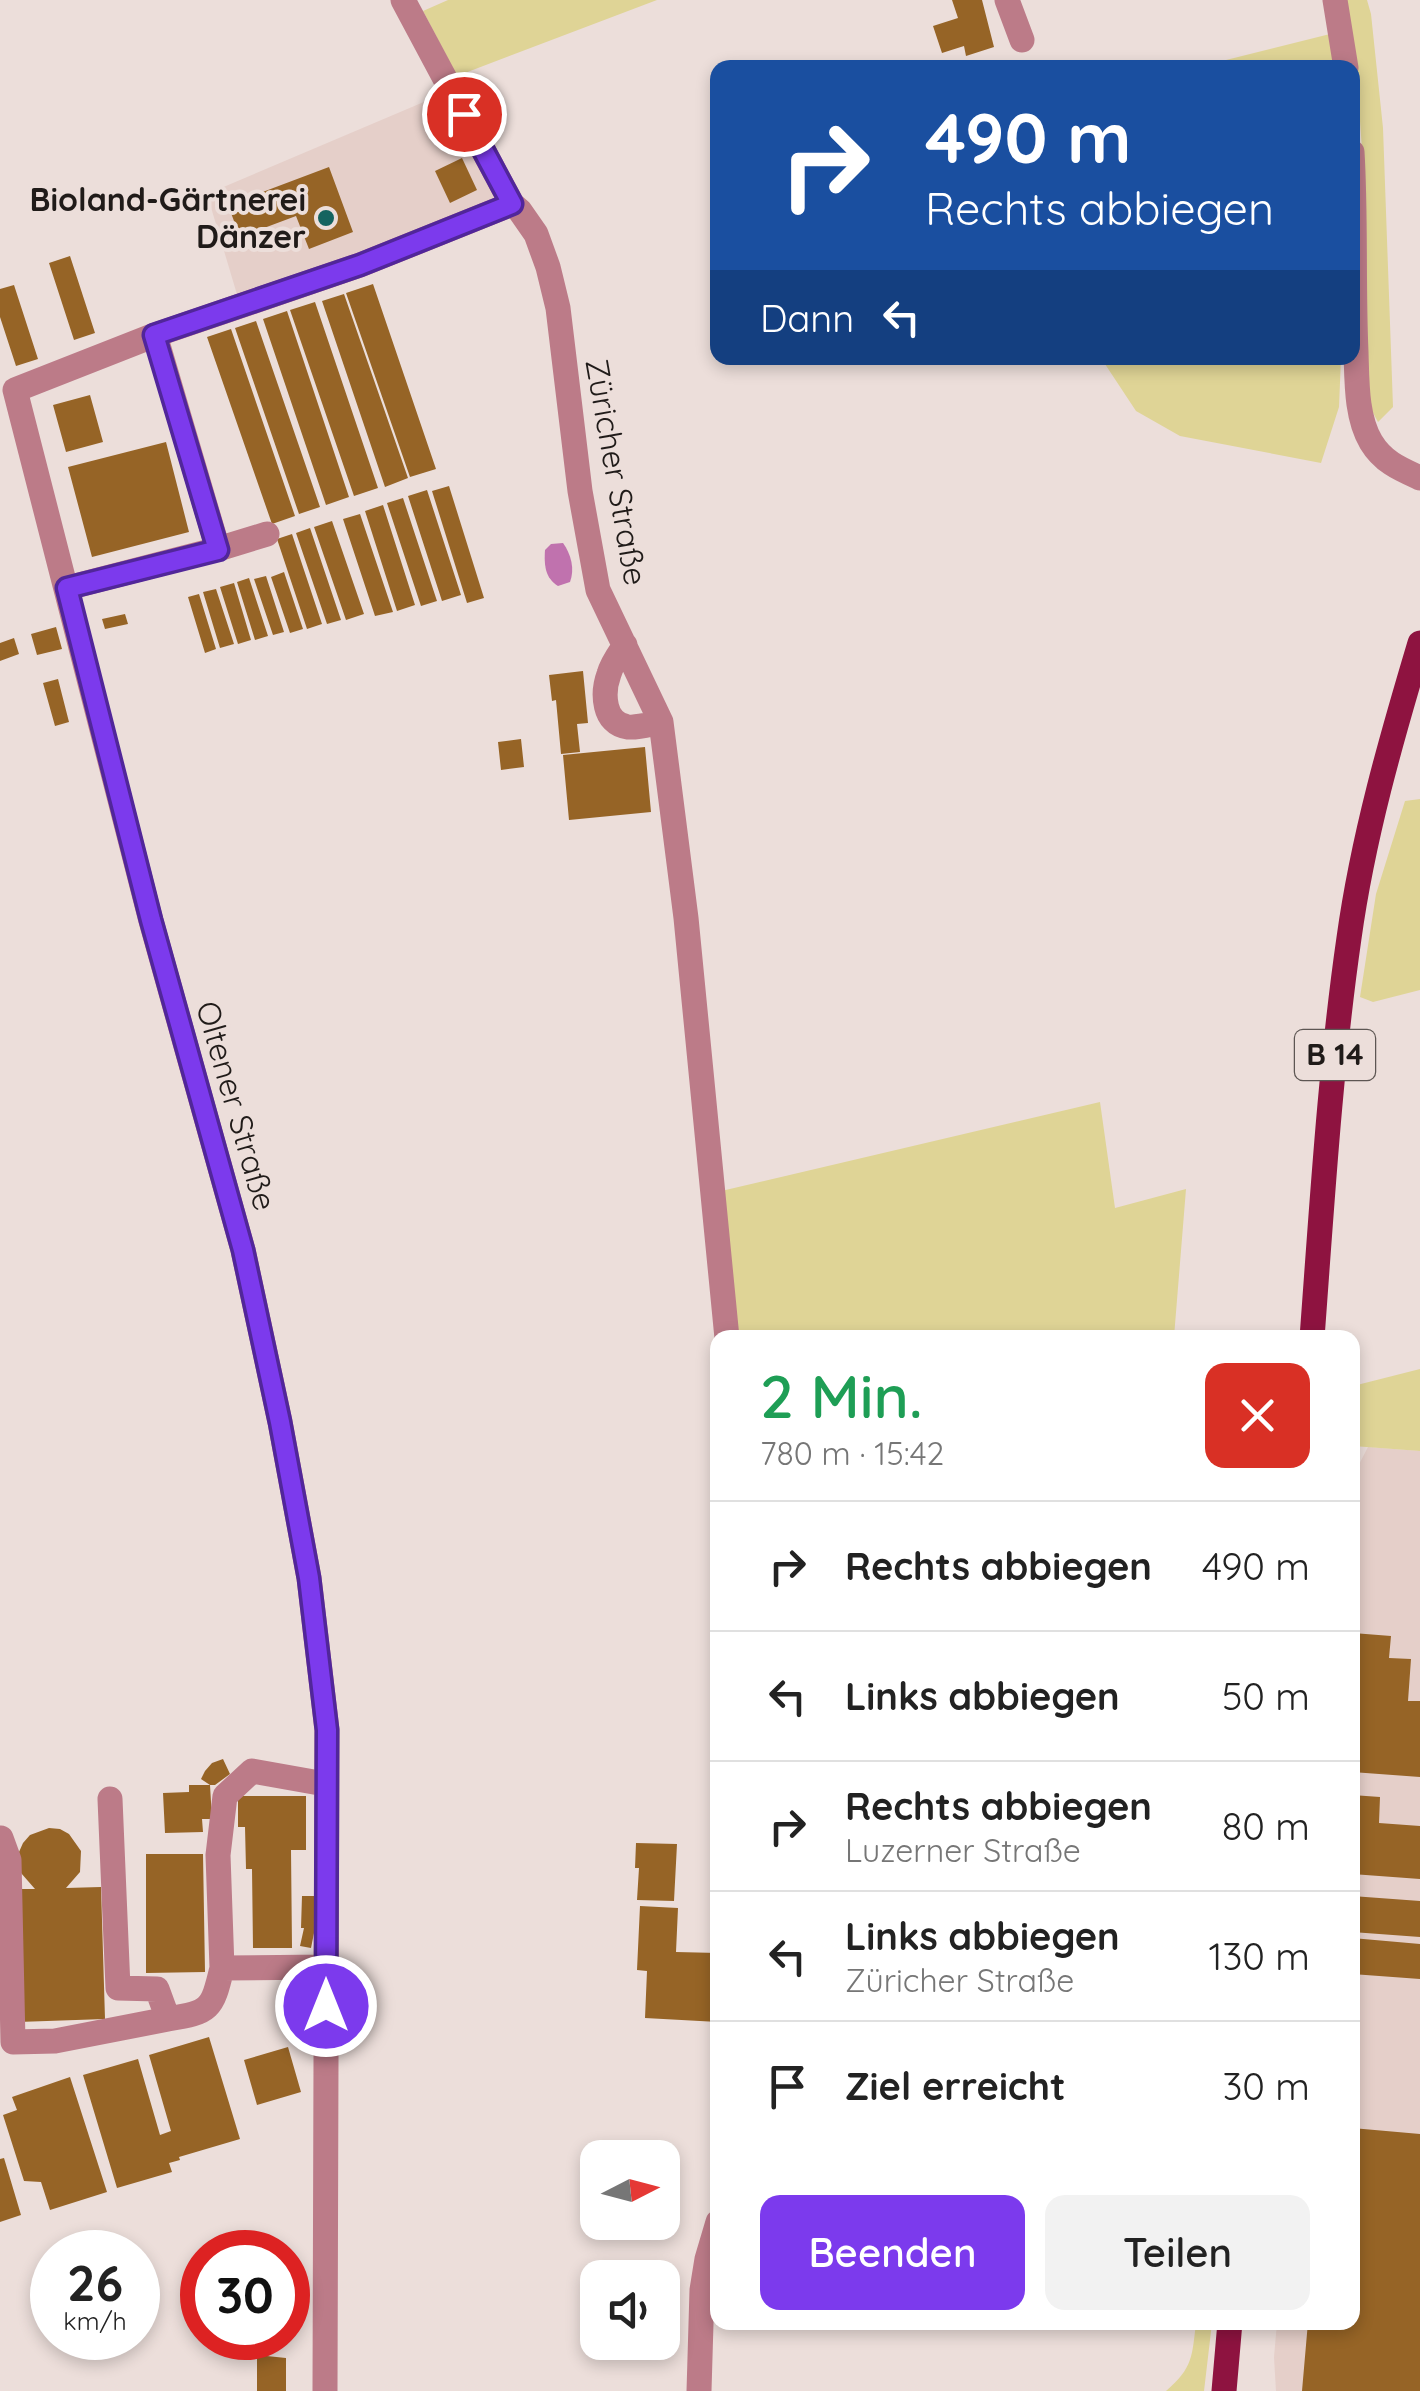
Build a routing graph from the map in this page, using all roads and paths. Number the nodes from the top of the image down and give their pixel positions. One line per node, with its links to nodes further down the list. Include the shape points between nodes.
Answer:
1 (1007, 0): 4 (street)
2 (1334, 0): 5 (street)
3 (415, 4): 6 (street, Züricher Straße)
4 (1022, 40)
5 (1345, 60)
6 (512, 204): 7 (street, via 360,265); 14 (street, Züricher Straße, via 536,234 548,267 598,590)
7 (154, 335): 11 (street); 12 (street, Oltener Straße, via 15,390)
8 (1358, 365): 9 (street, via 1369,440 1392,464)
9 (1420, 478)
10 (267, 534): 11 (street)
11 (218, 550): 12 (street)
12 (67, 588): 18 (street, Oltener Straße, via 243,1250 309,1578 327,1730)
13 (1420, 643): 17 (main road, B 14, via 1382,775 1349,936)
14 (624, 645): 15 (street, Züricher Straße); 15 (street, via 607,680 608,715 625,727)
15 (660, 722): 16 (street, Züricher Straße)
16 (726, 1330)
17 (1313, 1330)
18 (325, 1784): 21 (street, Oltener Straße); 22 (street, via 252,1772 225,1796 218,1855)
19 (110, 1799): 23 (street, via 118,1988 157,1989)
20 (1, 1838): 23 (street, via 9,1860 13,2042 55,2041)
21 (326, 1967): 22 (street); 26 (street, Oltener Straße)
22 (222, 1968): 23 (street, via 215,1999 199,2014)
23 (168, 2019)
24 (710, 2249): 27 (street)
25 (1229, 2330): 28 (main road)
26 (325, 2391)
27 (699, 2391)
28 (1224, 2391)

